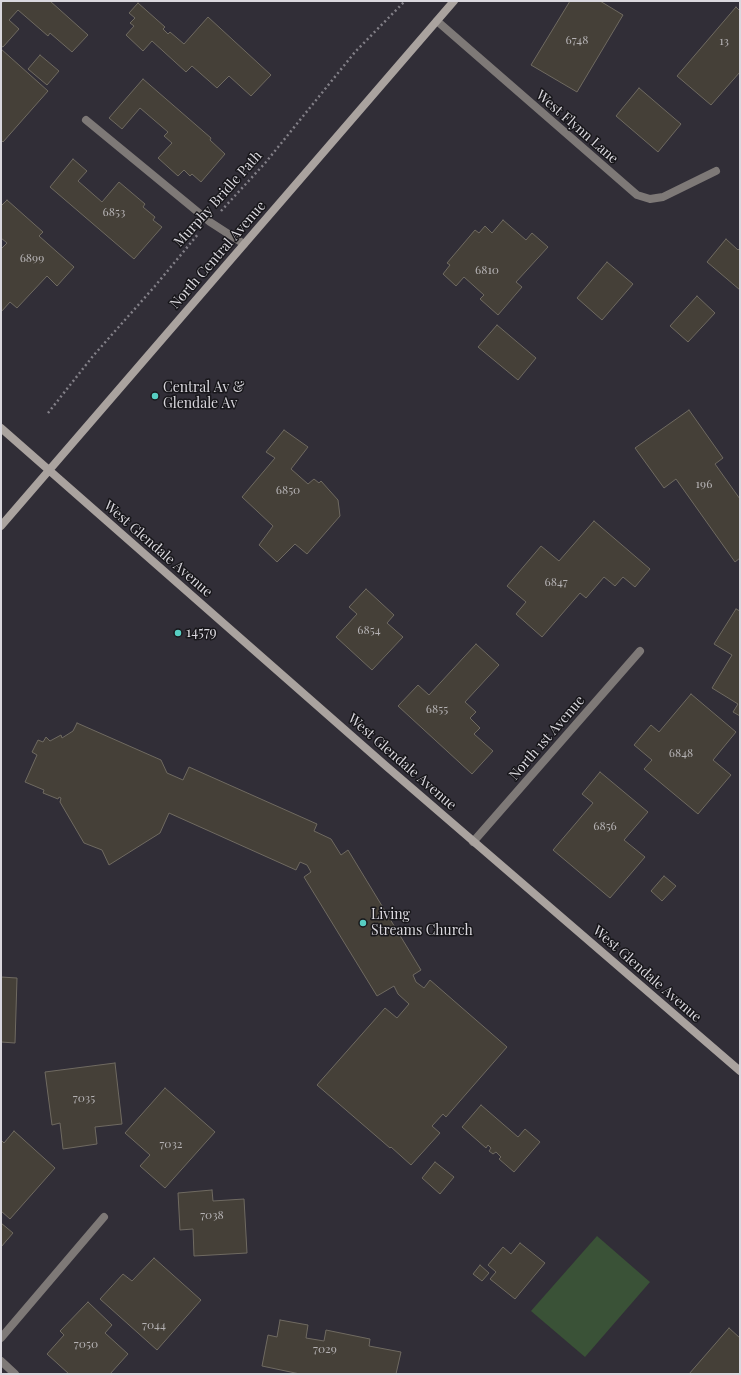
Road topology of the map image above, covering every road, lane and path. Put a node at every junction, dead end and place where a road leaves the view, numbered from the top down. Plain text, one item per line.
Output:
1 (405, 1) edge
2 (454, 1) edge
3 (436, 21) junction
4 (86, 120) dead end
5 (716, 171) dead end
6 (210, 222) junction
7 (244, 244) junction
8 (48, 413) dead end
9 (1, 428) edge
10 (49, 470) junction
11 (1, 526) edge
12 (640, 651) dead end
13 (473, 842) junction
14 (740, 1071) edge
15 (104, 1217) dead end
16 (1, 1338) edge
17 (1, 1361) edge
18 (15, 1374) edge

1 - 6 path, Murphy Bridle Path
2 - 3 main road, North Central Avenue
3 - 5 street, West Flynn Lane
3 - 7 main road, North Central Avenue
4 - 6 street
6 - 7 street
6 - 8 path, Murphy Bridle Path
7 - 10 main road, North Central Avenue
9 - 10 main road, West Glendale Avenue
10 - 11 main road, North Central Avenue
10 - 13 main road, West Glendale Avenue
12 - 13 street, North 1st Avenue
13 - 14 main road, West Glendale Avenue
15 - 16 street
17 - 18 street

